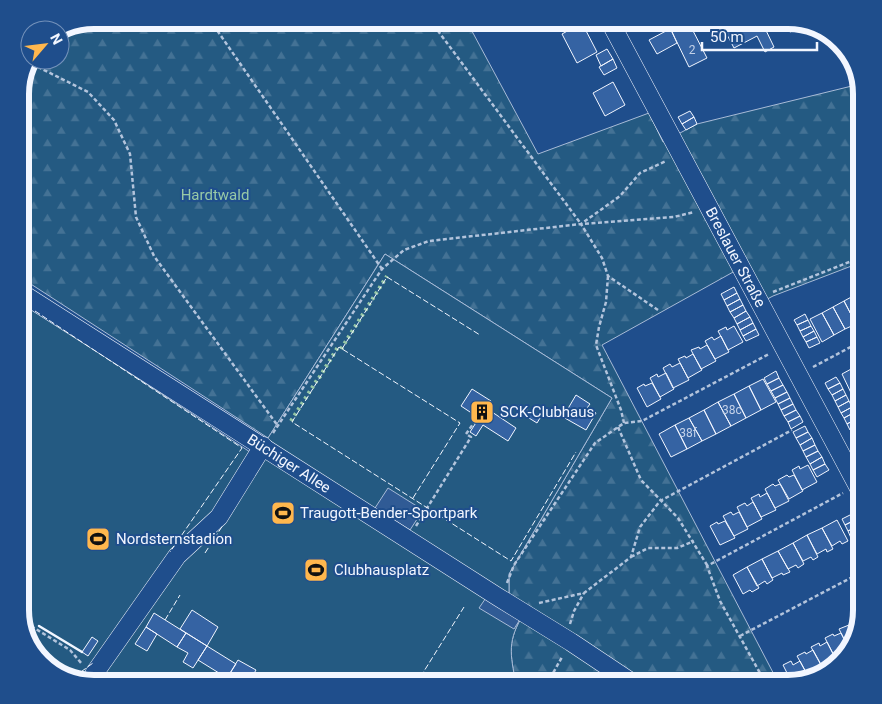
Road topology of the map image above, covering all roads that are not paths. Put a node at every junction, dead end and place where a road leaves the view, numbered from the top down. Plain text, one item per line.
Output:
1 (618, 29) edge
2 (29, 298) edge
3 (263, 446) junction
4 (853, 477) edge
5 (92, 675) edge
6 (620, 675) edge

1 - 4 street, Breslauer Straße
2 - 3 street, Büchiger Allee
3 - 5 street
3 - 6 street, Büchiger Allee

